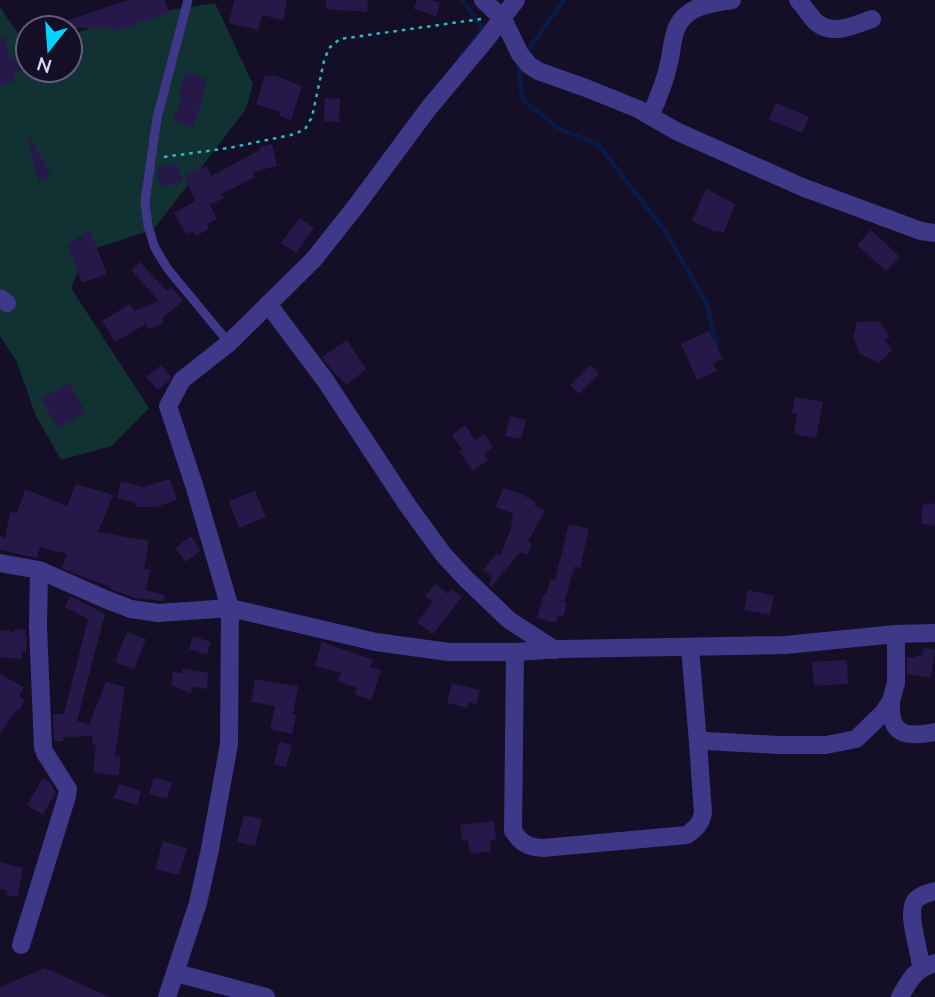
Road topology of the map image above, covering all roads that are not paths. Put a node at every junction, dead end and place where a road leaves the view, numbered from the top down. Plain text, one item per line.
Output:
1 (188, 0) edge
2 (483, 0) edge
3 (516, 0) edge
4 (732, 0) edge
5 (798, 0) edge
6 (500, 18) junction
7 (872, 19) dead end
8 (650, 116) junction
9 (935, 233) edge
10 (268, 304) junction
11 (229, 343) junction
12 (0, 563) edge
13 (39, 570) junction
14 (230, 608) junction
15 (935, 633) edge
16 (896, 635) junction
17 (690, 648) junction
18 (555, 649) junction
19 (515, 652) junction
20 (891, 701) junction
21 (935, 732) edge
22 (698, 743) junction
23 (935, 891) edge
24 (21, 945) dead end
25 (928, 965) edge
26 (176, 973) junction
27 (167, 997) edge
28 (266, 997) edge
29 (900, 997) edge

1 - 11 lane
2 - 6 street
3 - 6 street
4 - 8 street
5 - 7 street
6 - 8 street
6 - 10 street
8 - 9 street
10 - 11 street
10 - 18 street
11 - 14 street
12 - 13 street
13 - 14 street
13 - 24 street
14 - 19 street
14 - 26 street
15 - 16 street
16 - 17 street
16 - 20 street
17 - 18 street
17 - 22 street
18 - 19 street
19 - 22 street
20 - 21 street
20 - 22 street
23 - 25 street
25 - 29 street
26 - 27 street
26 - 28 street

